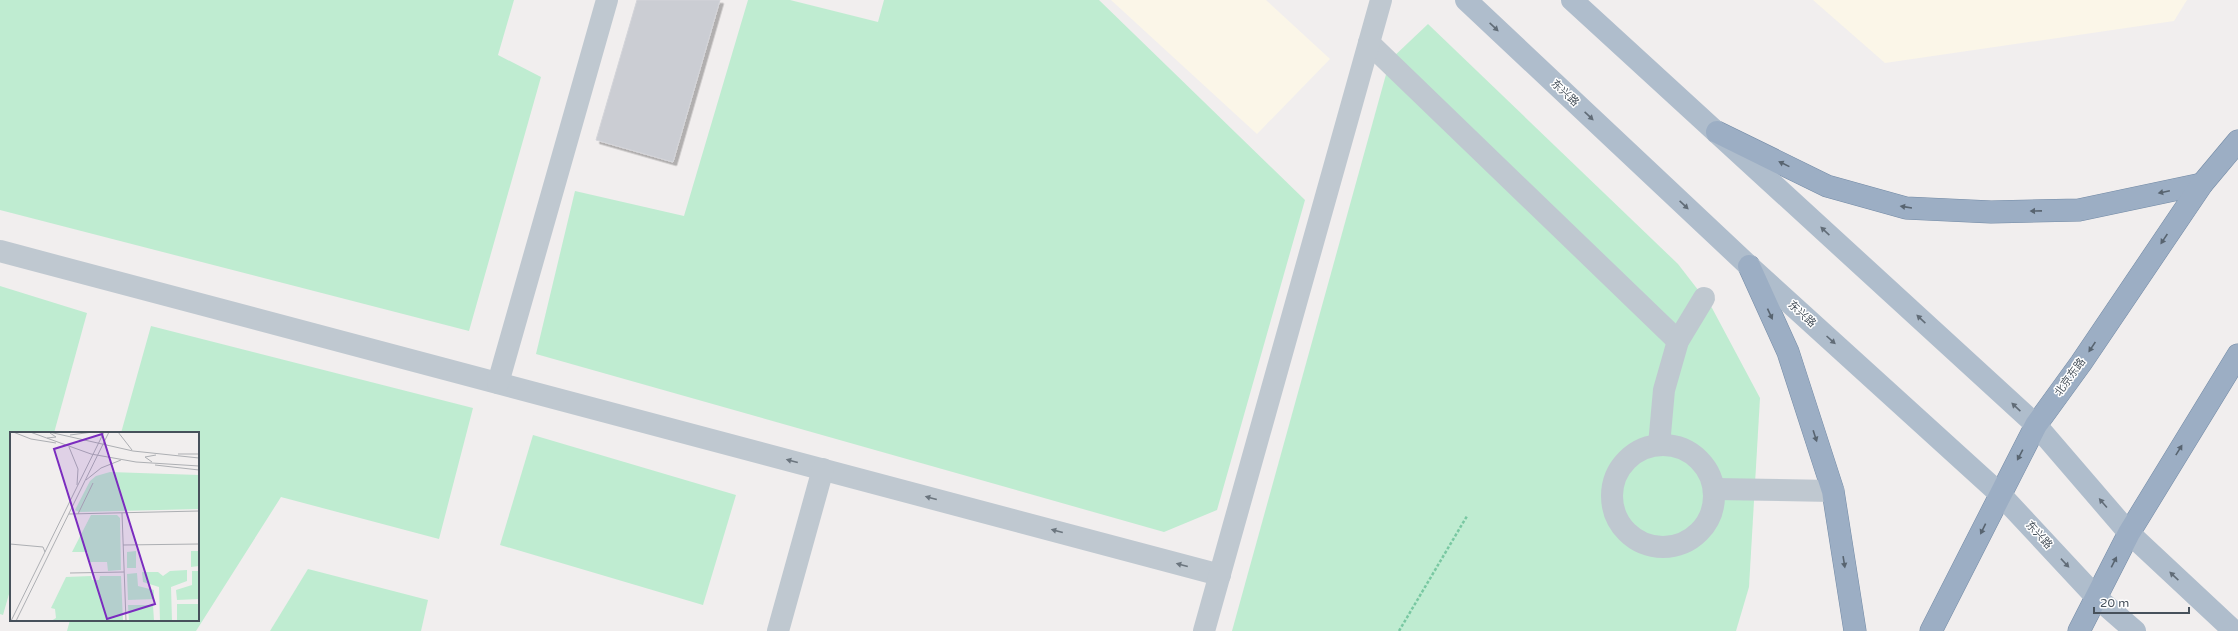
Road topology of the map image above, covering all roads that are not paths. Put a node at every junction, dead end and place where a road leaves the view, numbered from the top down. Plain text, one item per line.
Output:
1 (607, 0) edge
2 (1381, 0) edge
3 (1466, 0) edge
4 (1572, 0) edge
5 (1369, 43) junction
6 (1717, 132) junction
7 (2238, 141) edge
8 (2202, 184) junction
9 (0, 252) edge
10 (1748, 266) junction
11 (1704, 298) dead end
12 (1678, 341) junction
13 (2238, 356) edge
14 (498, 383) junction
15 (2036, 425) junction
16 (1659, 445) junction
17 (823, 470) junction
18 (1714, 489) junction
19 (1833, 491) junction
20 (2000, 494) junction
21 (2129, 533) junction
22 (1220, 575) junction
23 (2096, 597) junction
24 (778, 631) edge
25 (1204, 631) edge
26 (1855, 631) edge
27 (1931, 631) edge
28 (2079, 631) edge
29 (2134, 631) edge
30 (2234, 631) edge

1 - 14 street
2 - 5 street
3 -> 10 main road, 东兴路
4 - 6 main road
5 - 12 street
5 - 22 street
8 -> 6 highway
15 -> 6 main road
7 - 8 highway, 北京东路
8 -> 15 highway, 北京东路
9 - 14 street
10 -> 19 highway
10 -> 20 main road, 东兴路
11 - 12 street
12 - 16 street
21 -> 13 highway
17 -> 14 street
15 -> 20 highway, 北京东路
21 -> 15 main road
16 - 18 street
16 - 18 street
22 -> 17 street
17 - 24 street
18 - 19 street
19 -> 26 highway
20 -> 23 main road, 东兴路
20 -> 27 highway, 北京东路
23 -> 21 highway
30 -> 21 main road
22 - 25 street
23 - 28 highway
23 - 29 main road, 东兴路

